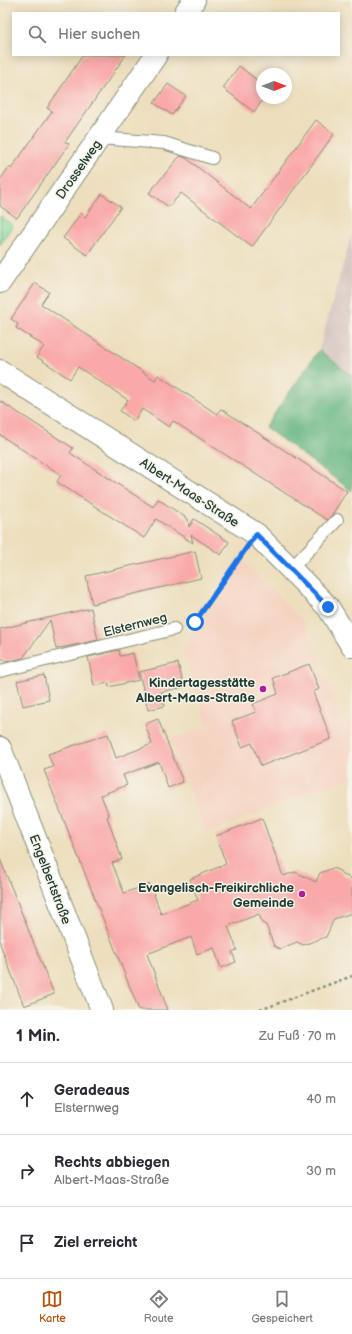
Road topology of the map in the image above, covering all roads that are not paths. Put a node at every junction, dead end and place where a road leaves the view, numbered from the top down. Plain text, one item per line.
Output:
1 (194, 0) edge
2 (186, 12) edge
3 (155, 56) edge
4 (99, 138) junction
5 (212, 158) dead end
6 (0, 282) edge
7 (0, 371) edge
8 (337, 520) dead end
9 (291, 569) junction
10 (174, 629) road end
11 (352, 646) edge
12 (0, 671) edge
13 (0, 748) edge
14 (102, 1010) edge

1 - 2 street
3 - 4 street, Drosselweg
4 - 5 lane
4 - 6 street, Drosselweg
7 - 9 street, Albert-Maas-Straße
8 - 9 lane
9 - 11 street, Albert-Maas-Straße
10 - 12 lane, Elsternweg
13 - 14 street, Engelbertstraße

